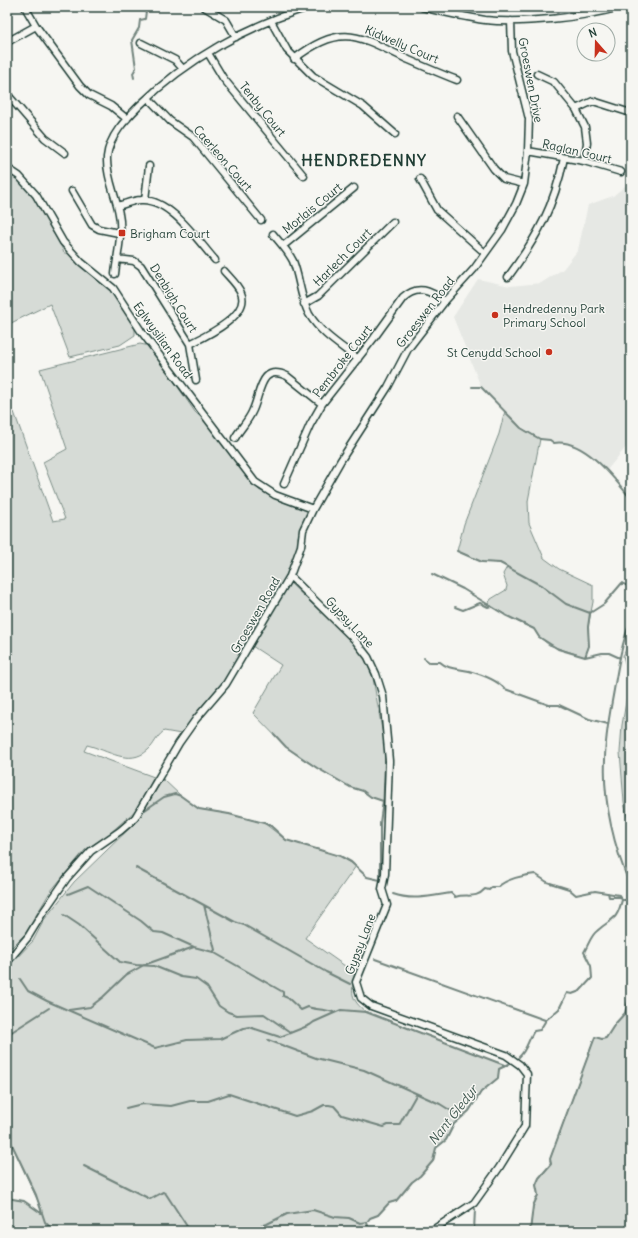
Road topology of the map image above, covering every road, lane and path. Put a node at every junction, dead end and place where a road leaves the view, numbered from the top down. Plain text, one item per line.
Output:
1 (25, 7) edge
2 (204, 7) edge
3 (309, 7) edge
4 (422, 7) edge
5 (620, 7) edge
6 (302, 8) edge
7 (437, 9) edge
8 (271, 21) junction
9 (511, 21) junction
10 (36, 26) junction
11 (236, 37) junction
12 (7, 42) edge
13 (141, 44) dead end
14 (208, 53) junction
15 (294, 59) junction
16 (183, 69) junction
17 (537, 74) dead end
18 (457, 80) dead end
19 (7, 94) edge
20 (148, 98) junction
21 (576, 109) junction
22 (631, 113) edge
23 (457, 116) dead end
24 (127, 119) junction
25 (395, 134) dead end
26 (528, 151) junction
27 (65, 153) dead end
28 (564, 158) junction
29 (584, 161) junction
30 (149, 166) dead end
31 (7, 168) edge
32 (621, 172) dead end
33 (304, 176) dead end
34 (420, 179) dead end
35 (524, 184) junction
36 (354, 188) dead end
37 (72, 191) dead end
38 (145, 200) junction
39 (118, 206) junction
40 (261, 220) dead end
41 (393, 222) dead end
42 (120, 233) junction
43 (273, 234) dead end
44 (283, 246) junction
45 (485, 253) junction
46 (117, 259) junction
47 (216, 260) dead end
48 (224, 271) dead end
49 (115, 274) dead end
50 (508, 277) dead end
51 (445, 301) junction
52 (304, 304) junction
53 (190, 344) junction
54 (358, 359) junction
55 (196, 380) dead end
56 (322, 404) junction
57 (235, 438) dead end
58 (284, 484) dead end
59 (313, 509) junction
60 (290, 576) junction
61 (7, 962) edge
62 (431, 1231) edge

1 - 10 street
2 - 11 street
3 - 6 street
4 - 7 street
5 - 9 street
6 - 8 street
7 - 9 street
8 - 11 street
8 - 15 street
9 - 26 street, Groeswen Drive
10 - 12 street
10 - 24 street
11 - 14 street
13 - 16 street
14 - 16 street
14 - 33 street, Tenby Court
15 - 18 street, Kidwelly Court
15 - 25 street
16 - 20 street
17 - 21 street
19 - 27 street
20 - 24 street
20 - 40 street, Caerleon Court
21 - 22 street
21 - 29 street
23 - 35 street
24 - 39 street
26 - 28 street, Raglan Court
26 - 35 street, Groeswen Drive
28 - 29 street, Raglan Court
28 - 50 street
29 - 32 street, Raglan Court
30 - 38 street
31 - 59 street, Eglwysilian Road
34 - 45 street
35 - 45 street, Groeswen Drive
36 - 44 street, Morlais Court
37 - 42 street
38 - 39 street
38 - 47 street
39 - 42 street
41 - 52 street, Harlech Court
42 - 46 street
43 - 44 street
44 - 52 street
45 - 51 street, Groeswen Road
46 - 49 street
46 - 53 street, Denbigh Court
48 - 53 street, Denbigh Court
51 - 54 street, Pembroke Court
51 - 59 street, Groeswen Road
52 - 54 street
53 - 55 street, Denbigh Court
54 - 56 street, Pembroke Court
56 - 57 street
56 - 58 street, Pembroke Court
59 - 60 street, Groeswen Road
60 - 61 street, Groeswen Road
60 - 62 street, Gypsy Lane

